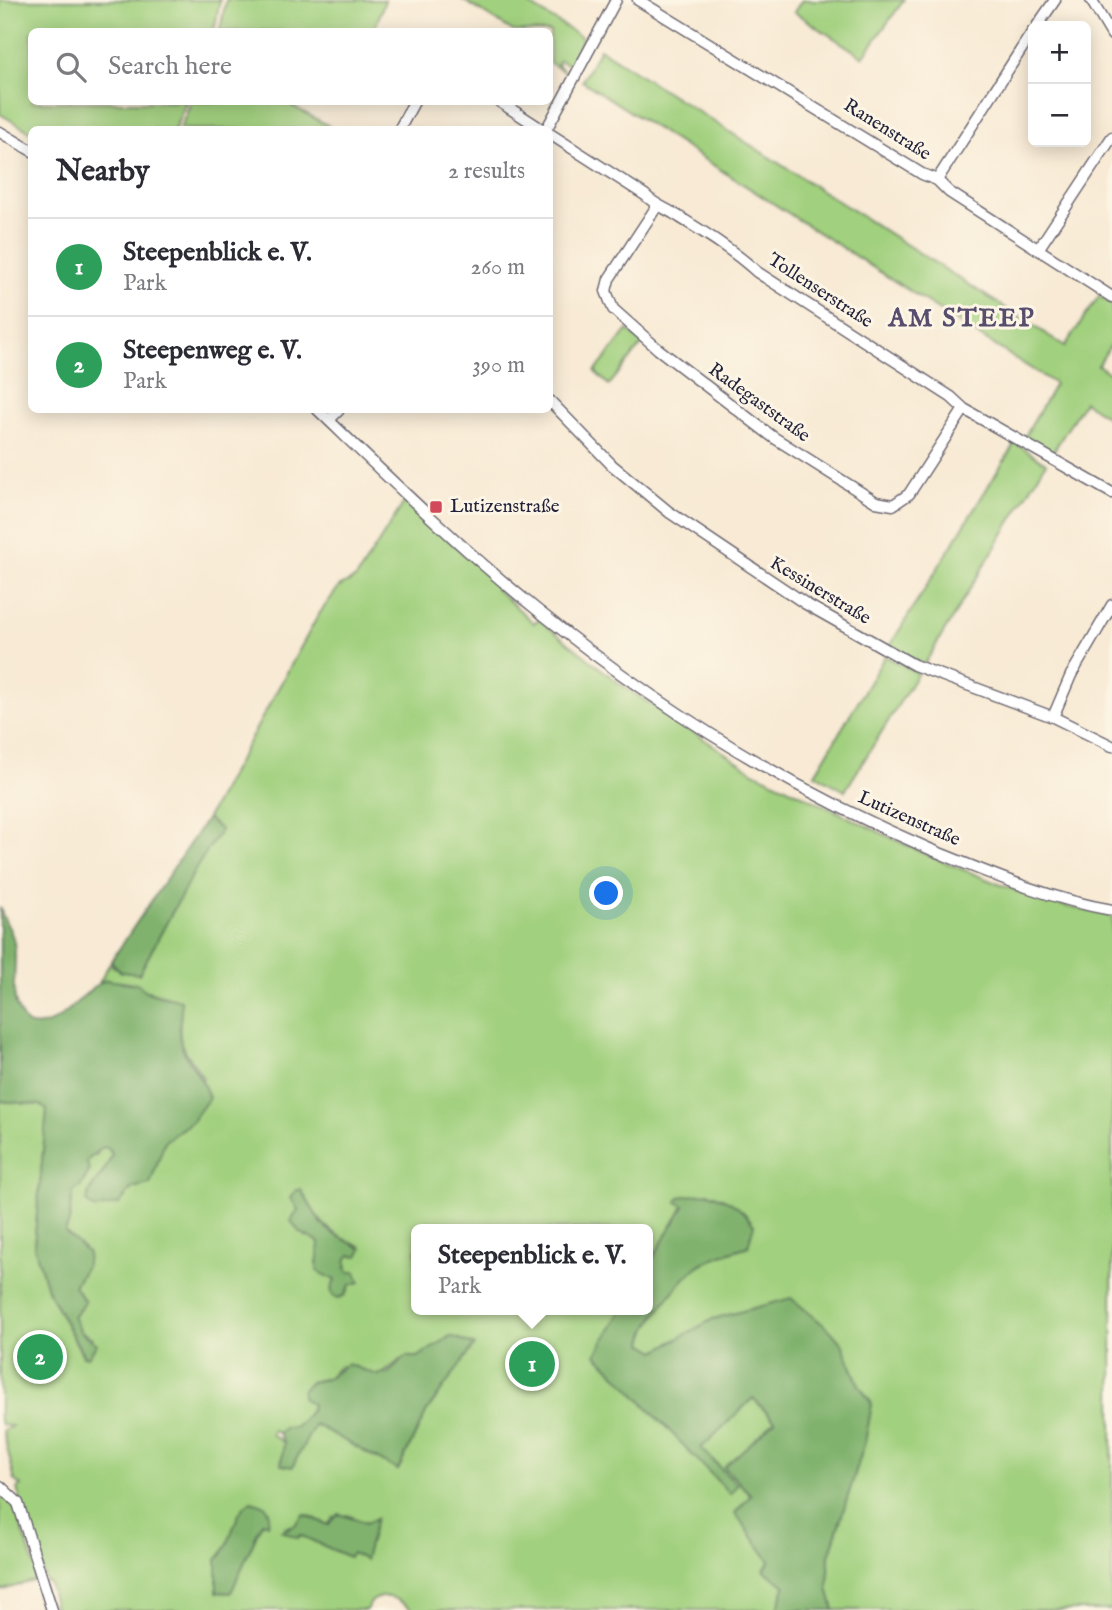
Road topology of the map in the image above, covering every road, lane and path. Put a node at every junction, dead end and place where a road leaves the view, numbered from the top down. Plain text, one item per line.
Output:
1 (616, 0) edge
2 (638, 0) edge
3 (1055, 0) edge
4 (1091, 0) edge
5 (1040, 21) edge
6 (1112, 35) edge
7 (1028, 39) edge
8 (412, 105) edge
9 (505, 105) edge
10 (401, 126) edge
11 (539, 126) edge
12 (547, 126) edge
13 (0, 132) edge
14 (553, 136) edge
15 (1112, 137) edge
16 (28, 149) edge
17 (937, 180) junction
18 (657, 206) junction
19 (1039, 248) junction
20 (1112, 297) edge
21 (553, 404) edge
22 (964, 409) junction
23 (321, 413) edge
24 (336, 413) edge
25 (329, 420) junction
26 (1112, 493) edge
27 (1112, 605) edge
28 (1053, 718) junction
29 (1112, 746) edge
30 (1112, 910) edge
31 (0, 1486) edge
32 (51, 1610) edge

1 - 12 street
2 - 17 street, Ranenstraße
3 - 5 street
4 - 6 street
7 - 17 street
8 - 10 street
9 - 11 street
13 - 16 street
14 - 18 street, Tollenserstraße
15 - 19 street
17 - 19 street, Ranenstraße
18 - 22 street, Tollenserstraße
18 - 22 street, Radegaststraße
19 - 20 street, Ranenstraße
21 - 28 street, Kessinerstraße
22 - 26 street, Tollenserstraße
23 - 25 street, Lutizenstraße
24 - 25 street
25 - 30 street, Lutizenstraße
27 - 28 street
28 - 29 street, Kessinerstraße
31 - 32 street

